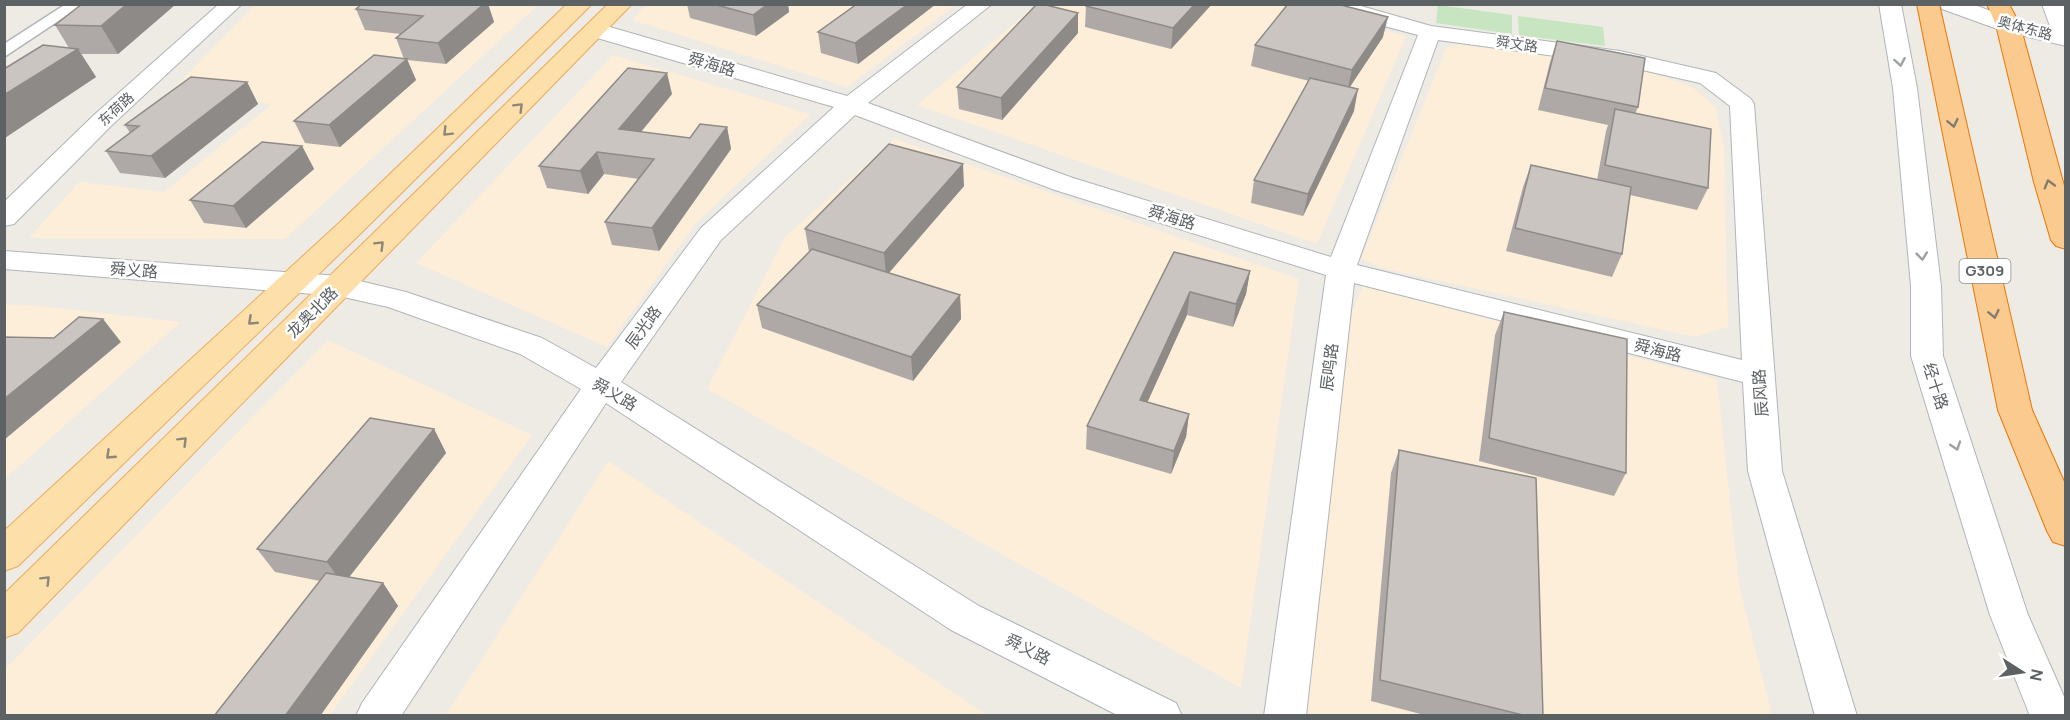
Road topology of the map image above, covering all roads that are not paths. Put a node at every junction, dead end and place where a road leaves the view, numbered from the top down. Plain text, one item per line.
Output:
1 (77, 4) edge
2 (232, 4) edge
3 (580, 4) edge
4 (621, 4) edge
5 (982, 4) edge
6 (1328, 4) edge
7 (1890, 4) edge
8 (1928, 4) edge
9 (1950, 4) edge
10 (2052, 4) edge
11 (2005, 12) edge
12 (595, 30) junction
13 (1430, 32) junction
14 (2066, 38) edge
15 (4, 52) edge
16 (1708, 78) joint
17 (852, 105) junction
18 (4, 218) edge
19 (2066, 240) edge
20 (4, 260) edge
21 (1341, 270) junction
22 (294, 281) junction
23 (339, 286) junction
24 (1759, 375) junction
25 (601, 386) junction
26 (2066, 531) edge
27 (4, 555) edge
28 (4, 621) edge
29 (377, 716) edge
30 (1161, 716) edge
31 (1285, 716) edge
32 (1836, 716) edge
33 (2051, 716) edge

1 - 15 street
2 - 18 street, 东荷路
3 -> 22 main road, 龙奥北路
4 - 12 main road, 龙奥北路
5 - 17 street, 辰光路
6 - 13 street, 舜文路
7 -> 33 street, 经十路
8 -> 26 highway, G309
9 - 11 street, 奥体东路
10 - 14 street
11 - 14 street, 奥体东路
19 -> 11 highway
12 - 17 street, 舜海路
23 -> 12 main road, 龙奥北路
13 - 16 street, 舜文路
13 - 21 street, 辰鸣路
16 - 24 street, 辰风路
17 - 21 street, 舜海路
17 - 25 street, 辰光路
20 - 22 street, 舜义路
21 - 24 street, 舜海路
21 - 31 street, 辰鸣路
22 - 23 street, 舜义路
22 -> 27 main road, 龙奥北路
23 - 25 street, 舜义路
28 -> 23 main road, 龙奥北路
24 - 32 street, 辰风路
25 - 29 street, 辰光路
25 - 30 street, 舜义路

